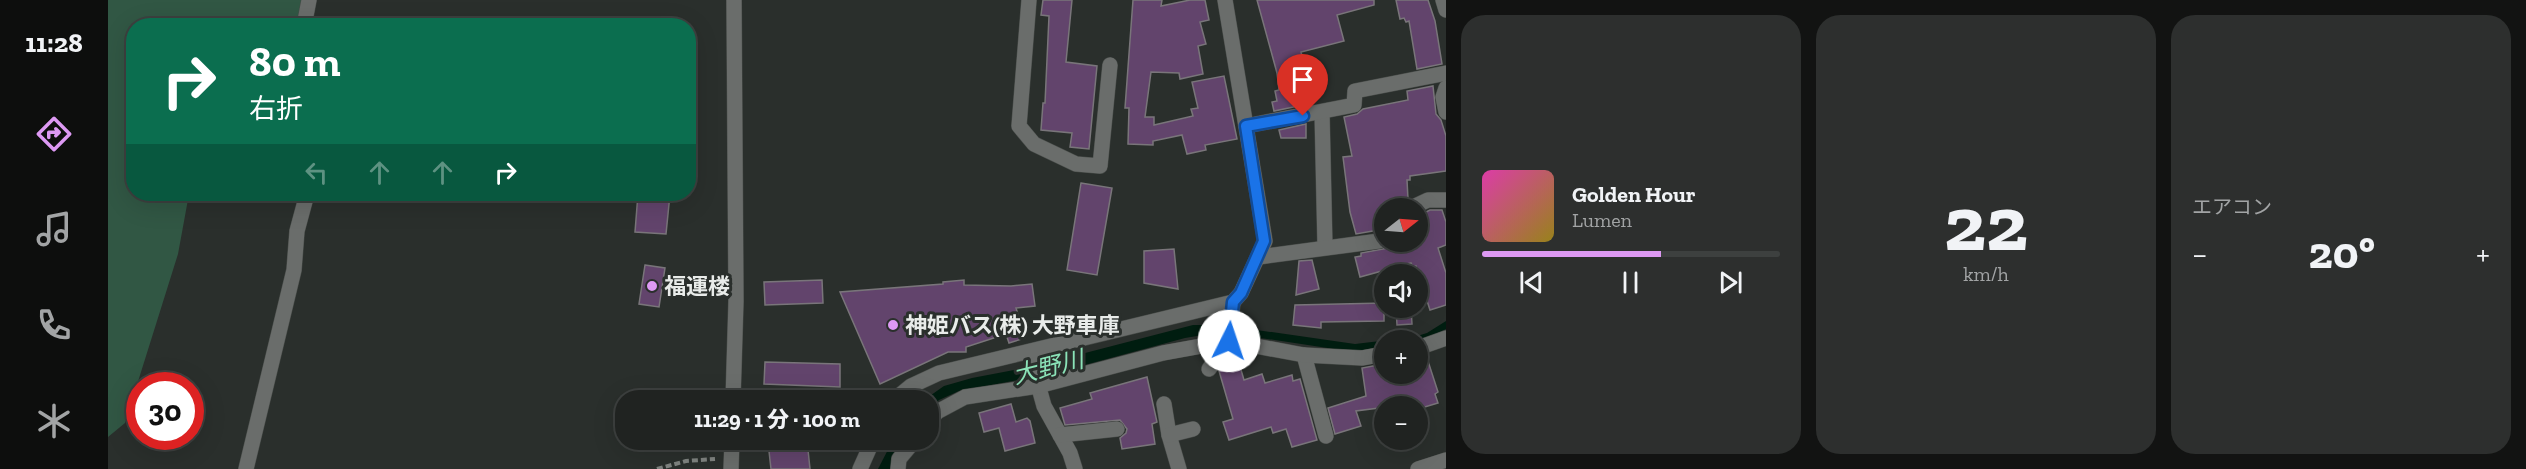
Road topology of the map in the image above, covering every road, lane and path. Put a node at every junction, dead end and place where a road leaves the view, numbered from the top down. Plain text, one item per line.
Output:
1 (309, 0) edge
2 (734, 0) edge
3 (1029, 0) edge
4 (1225, 0) edge
5 (1443, 0) edge
6 (1446, 10) edge
7 (306, 18) edge
8 (1110, 65) dead end
9 (1446, 73) edge
10 (1446, 88) edge
11 (1322, 112) junction
12 (1446, 112) edge
13 (1246, 126) junction
14 (1428, 200) edge
15 (1446, 200) edge
16 (305, 201) edge
17 (1374, 242) edge
18 (1325, 247) junction
19 (1259, 257) junction
20 (1233, 302) junction
21 (1446, 338) edge
22 (1229, 341) junction
23 (1428, 344) edge
24 (1029, 352) junction
25 (1304, 355) junction
26 (1374, 356) edge
27 (1209, 369) dead end
28 (1038, 386) junction
29 (733, 390) edge
30 (906, 390) edge
31 (1164, 404) dead end
32 (939, 411) edge
33 (1117, 429) dead end
34 (1193, 429) dead end
35 (1060, 435) junction
36 (1169, 435) junction
37 (1326, 436) dead end
38 (726, 450) edge
39 (732, 450) edge
40 (869, 450) edge
41 (907, 450) edge
42 (1446, 460) edge
43 (1421, 468) edge
44 (246, 469) edge
45 (657, 469) edge
46 (731, 469) edge
47 (860, 469) edge
48 (898, 469) edge
49 (1075, 469) edge
50 (1179, 469) edge

1 - 7 street
2 - 29 street
3 - 8 street
4 - 13 street
5 - 6 street
9 - 11 street
10 - 12 street
11 - 13 street
11 - 18 street
13 - 19 street
14 - 15 street
16 - 44 street
17 - 18 street
18 - 19 street
19 - 20 street
20 - 22 street
20 - 24 street
21 - 23 street
22 - 25 street
22 - 27 street
22 - 28 street
24 - 28 street
24 - 30 street
25 - 26 street
25 - 37 street
28 - 32 street
28 - 35 street
31 - 36 street
33 - 35 street
34 - 36 street
35 - 49 street
36 - 50 street
38 - 45 path
39 - 46 street
40 - 47 street
41 - 48 street
42 - 43 street

